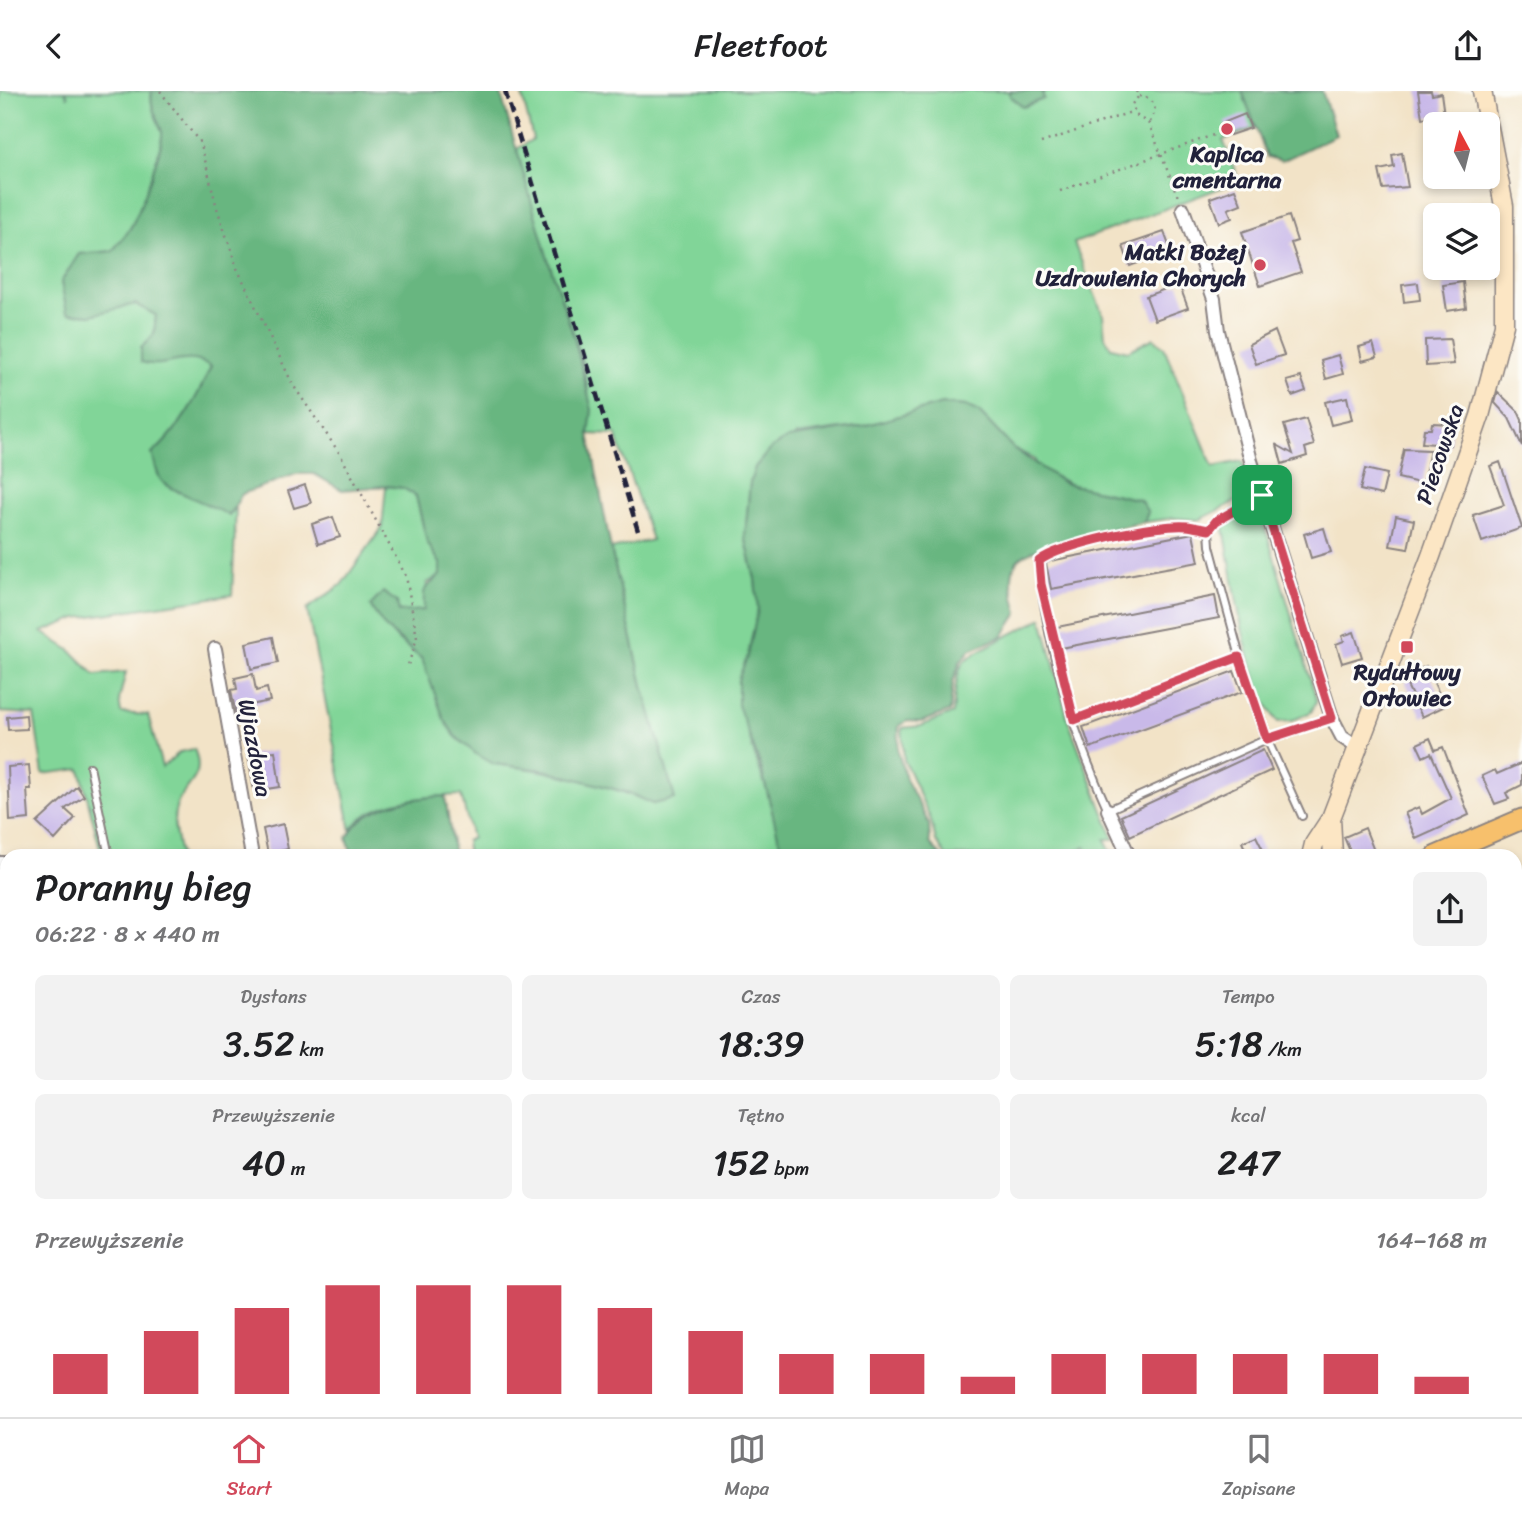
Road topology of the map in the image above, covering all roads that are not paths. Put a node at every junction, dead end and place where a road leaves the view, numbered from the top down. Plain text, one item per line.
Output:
1 (1482, 91) edge
2 (1183, 209) road end
3 (1262, 495) junction
4 (1209, 530) junction
5 (215, 649) dead end
6 (1239, 657) junction
7 (1332, 718) junction
8 (1074, 720) junction
9 (1267, 739) junction
10 (1357, 747) junction
11 (90, 768) dead end
12 (1108, 810) junction
13 (1302, 816) dead end
14 (1331, 818) junction
15 (1522, 819) edge
16 (107, 849) edge
17 (251, 849) edge
18 (1126, 849) edge
19 (1313, 849) edge
20 (1333, 849) edge
21 (1452, 849) edge

1 - 10 street, Piecowska
2 - 3 street
3 - 4 lane
3 - 7 street
4 - 6 lane
4 - 8 lane
5 - 17 street, Wjazdowa
6 - 8 lane
6 - 9 lane
7 - 9 lane
7 - 10 street
8 - 12 lane
9 - 12 lane
9 - 13 lane
10 - 14 street, Piecowska
11 - 16 lane
12 - 18 street
14 - 19 street, Piecowska
14 - 20 street, Piecowska
15 - 21 main road

